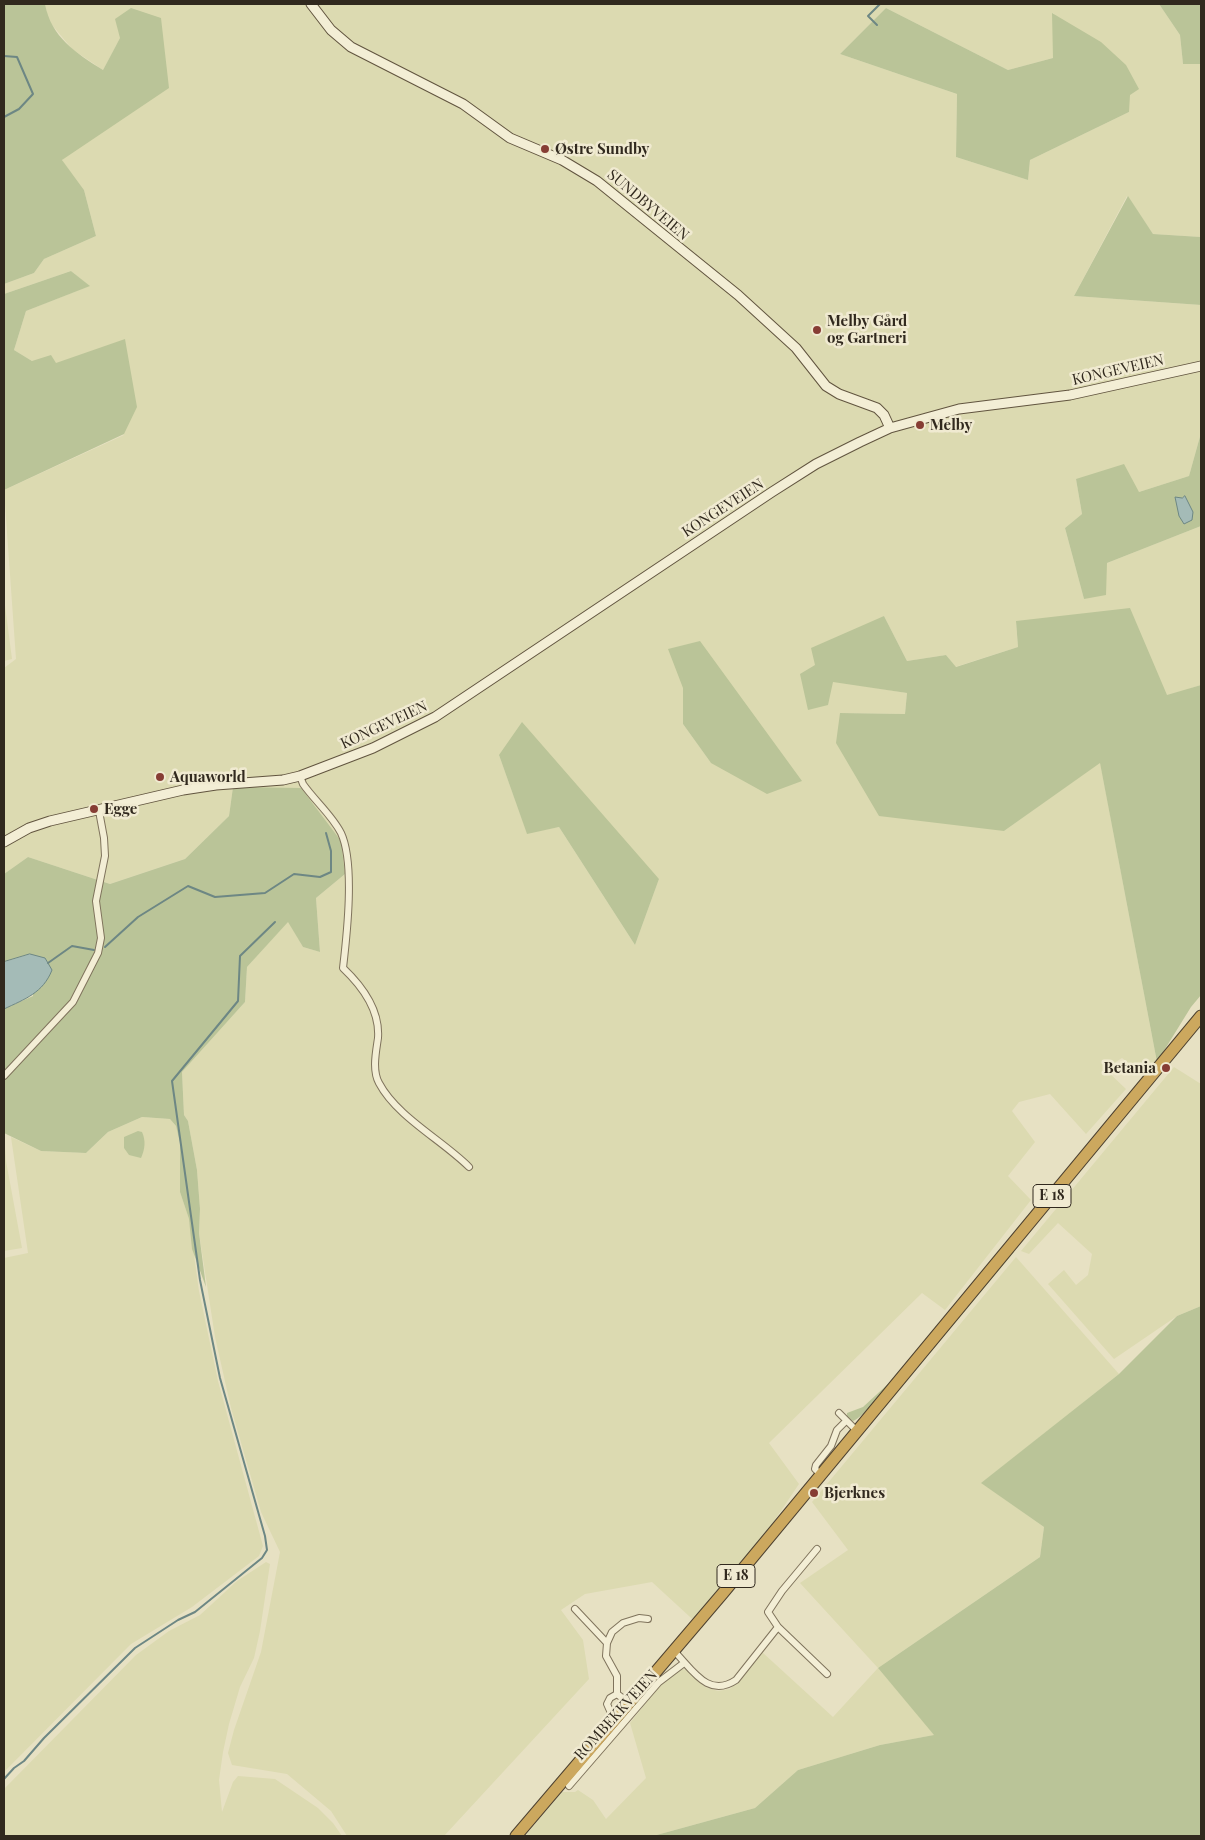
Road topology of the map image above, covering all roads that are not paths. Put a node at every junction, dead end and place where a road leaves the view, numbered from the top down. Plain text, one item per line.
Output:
1 (311, 4) edge
2 (1201, 366) edge
3 (890, 428) junction
4 (300, 776) junction
5 (99, 811) junction
6 (4, 842) edge
7 (1201, 1016) edge
8 (4, 1076) edge
9 (469, 1167) dead end
10 (840, 1413) dead end
11 (846, 1421) junction
12 (857, 1431) junction
13 (821, 1474) junction
14 (817, 1550) dead end
15 (575, 1609) dead end
16 (648, 1619) dead end
17 (778, 1627) junction
18 (607, 1643) junction
19 (674, 1651) junction
20 (684, 1664) junction
21 (827, 1674) dead end
22 (617, 1694) junction
23 (630, 1704) junction
24 (611, 1713) dead end
25 (569, 1786) dead end
26 (516, 1836) edge

1 - 3 main road, SUNDBYVEIEN
2 - 3 main road, KONGEVEIEN
3 - 4 main road, KONGEVEIEN
4 - 5 main road, KONGEVEIEN
4 - 9 street
5 - 6 main road, KONGEVEIEN
5 - 8 street
7 - 12 highway, E 18
10 - 11 street
11 - 12 street
11 - 13 street
12 - 13 highway, E 18
13 - 19 highway, E 18
14 - 17 street
15 - 18 street
16 - 18 street
17 - 20 street
17 - 21 street
18 - 22 street
19 - 20 street
19 - 23 highway, E 18
20 - 25 street, ROMBEKKVEIEN
22 - 23 street
22 - 24 street
23 - 26 highway, E 18

